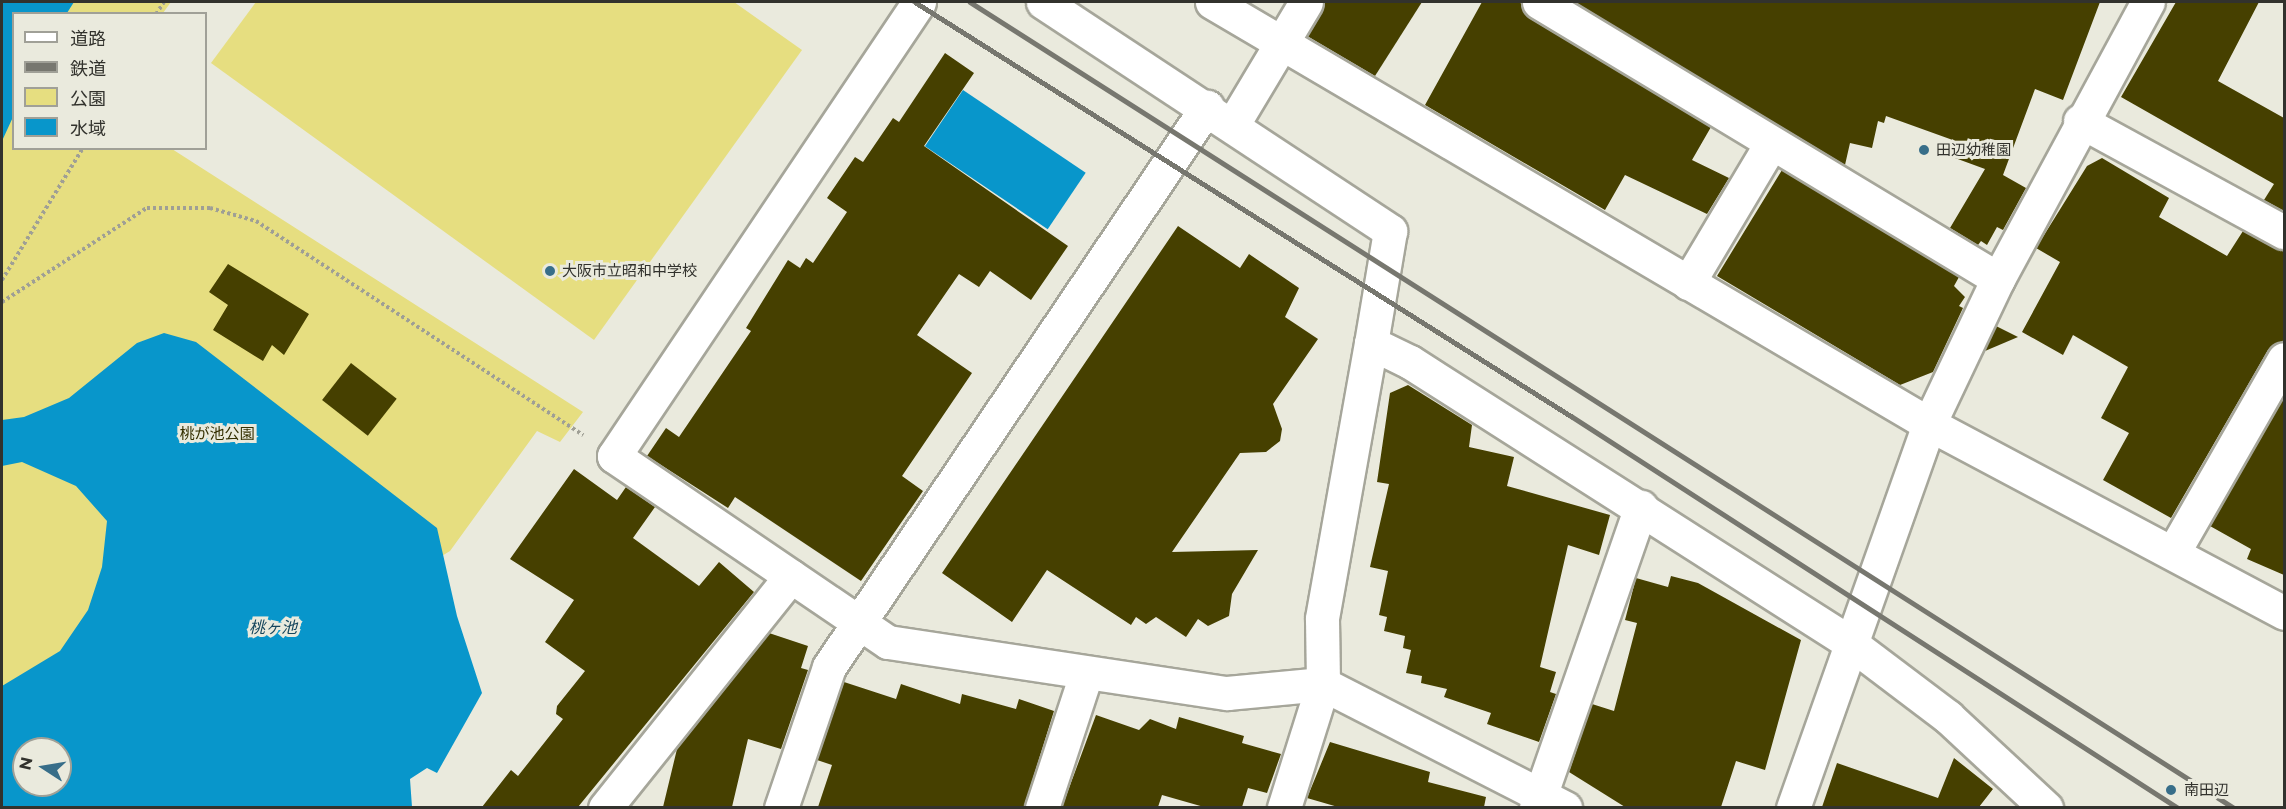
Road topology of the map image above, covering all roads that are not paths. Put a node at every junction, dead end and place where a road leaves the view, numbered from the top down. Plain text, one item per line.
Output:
1 (919, 2) edge
2 (1043, 2) edge
3 (1212, 2) edge
4 (1306, 2) edge
5 (1539, 2) edge
6 (2148, 2) edge
7 (1280, 44) junction
8 (1220, 116) junction
9 (2080, 122) junction
10 (1771, 144) junction
11 (2284, 232) edge
12 (1998, 279) junction
13 (1688, 283) junction
14 (1371, 343) junction
15 (2284, 359) edge
16 (1929, 424) junction
17 (1641, 507) junction
18 (2174, 551) junction
19 (791, 576) junction
20 (2284, 613) edge
21 (857, 621) junction
22 (1849, 642) junction
23 (1086, 674) junction
24 (1323, 684) junction
25 (1548, 803) edge
26 (605, 807) edge
27 (781, 807) edge
28 (1042, 807) edge
29 (1284, 807) edge
30 (1793, 807) edge
31 (2046, 807) edge

1 - 19 street
2 - 8 street
3 - 7 street
4 - 7 street
5 - 10 street
6 - 9 street
7 - 8 street
7 - 13 street
8 - 14 street
8 - 21 street
9 - 11 street
9 - 12 street
10 - 12 street
10 - 13 street
12 - 16 street
13 - 16 street
14 - 17 street
14 - 24 street
15 - 18 street
16 - 18 street
16 - 22 street
17 - 22 street
17 - 25 street
18 - 20 street
19 - 21 street
19 - 26 street
21 - 23 street
21 - 27 street
22 - 30 street
22 - 31 street
23 - 24 street
23 - 28 street
24 - 25 street
24 - 29 street

